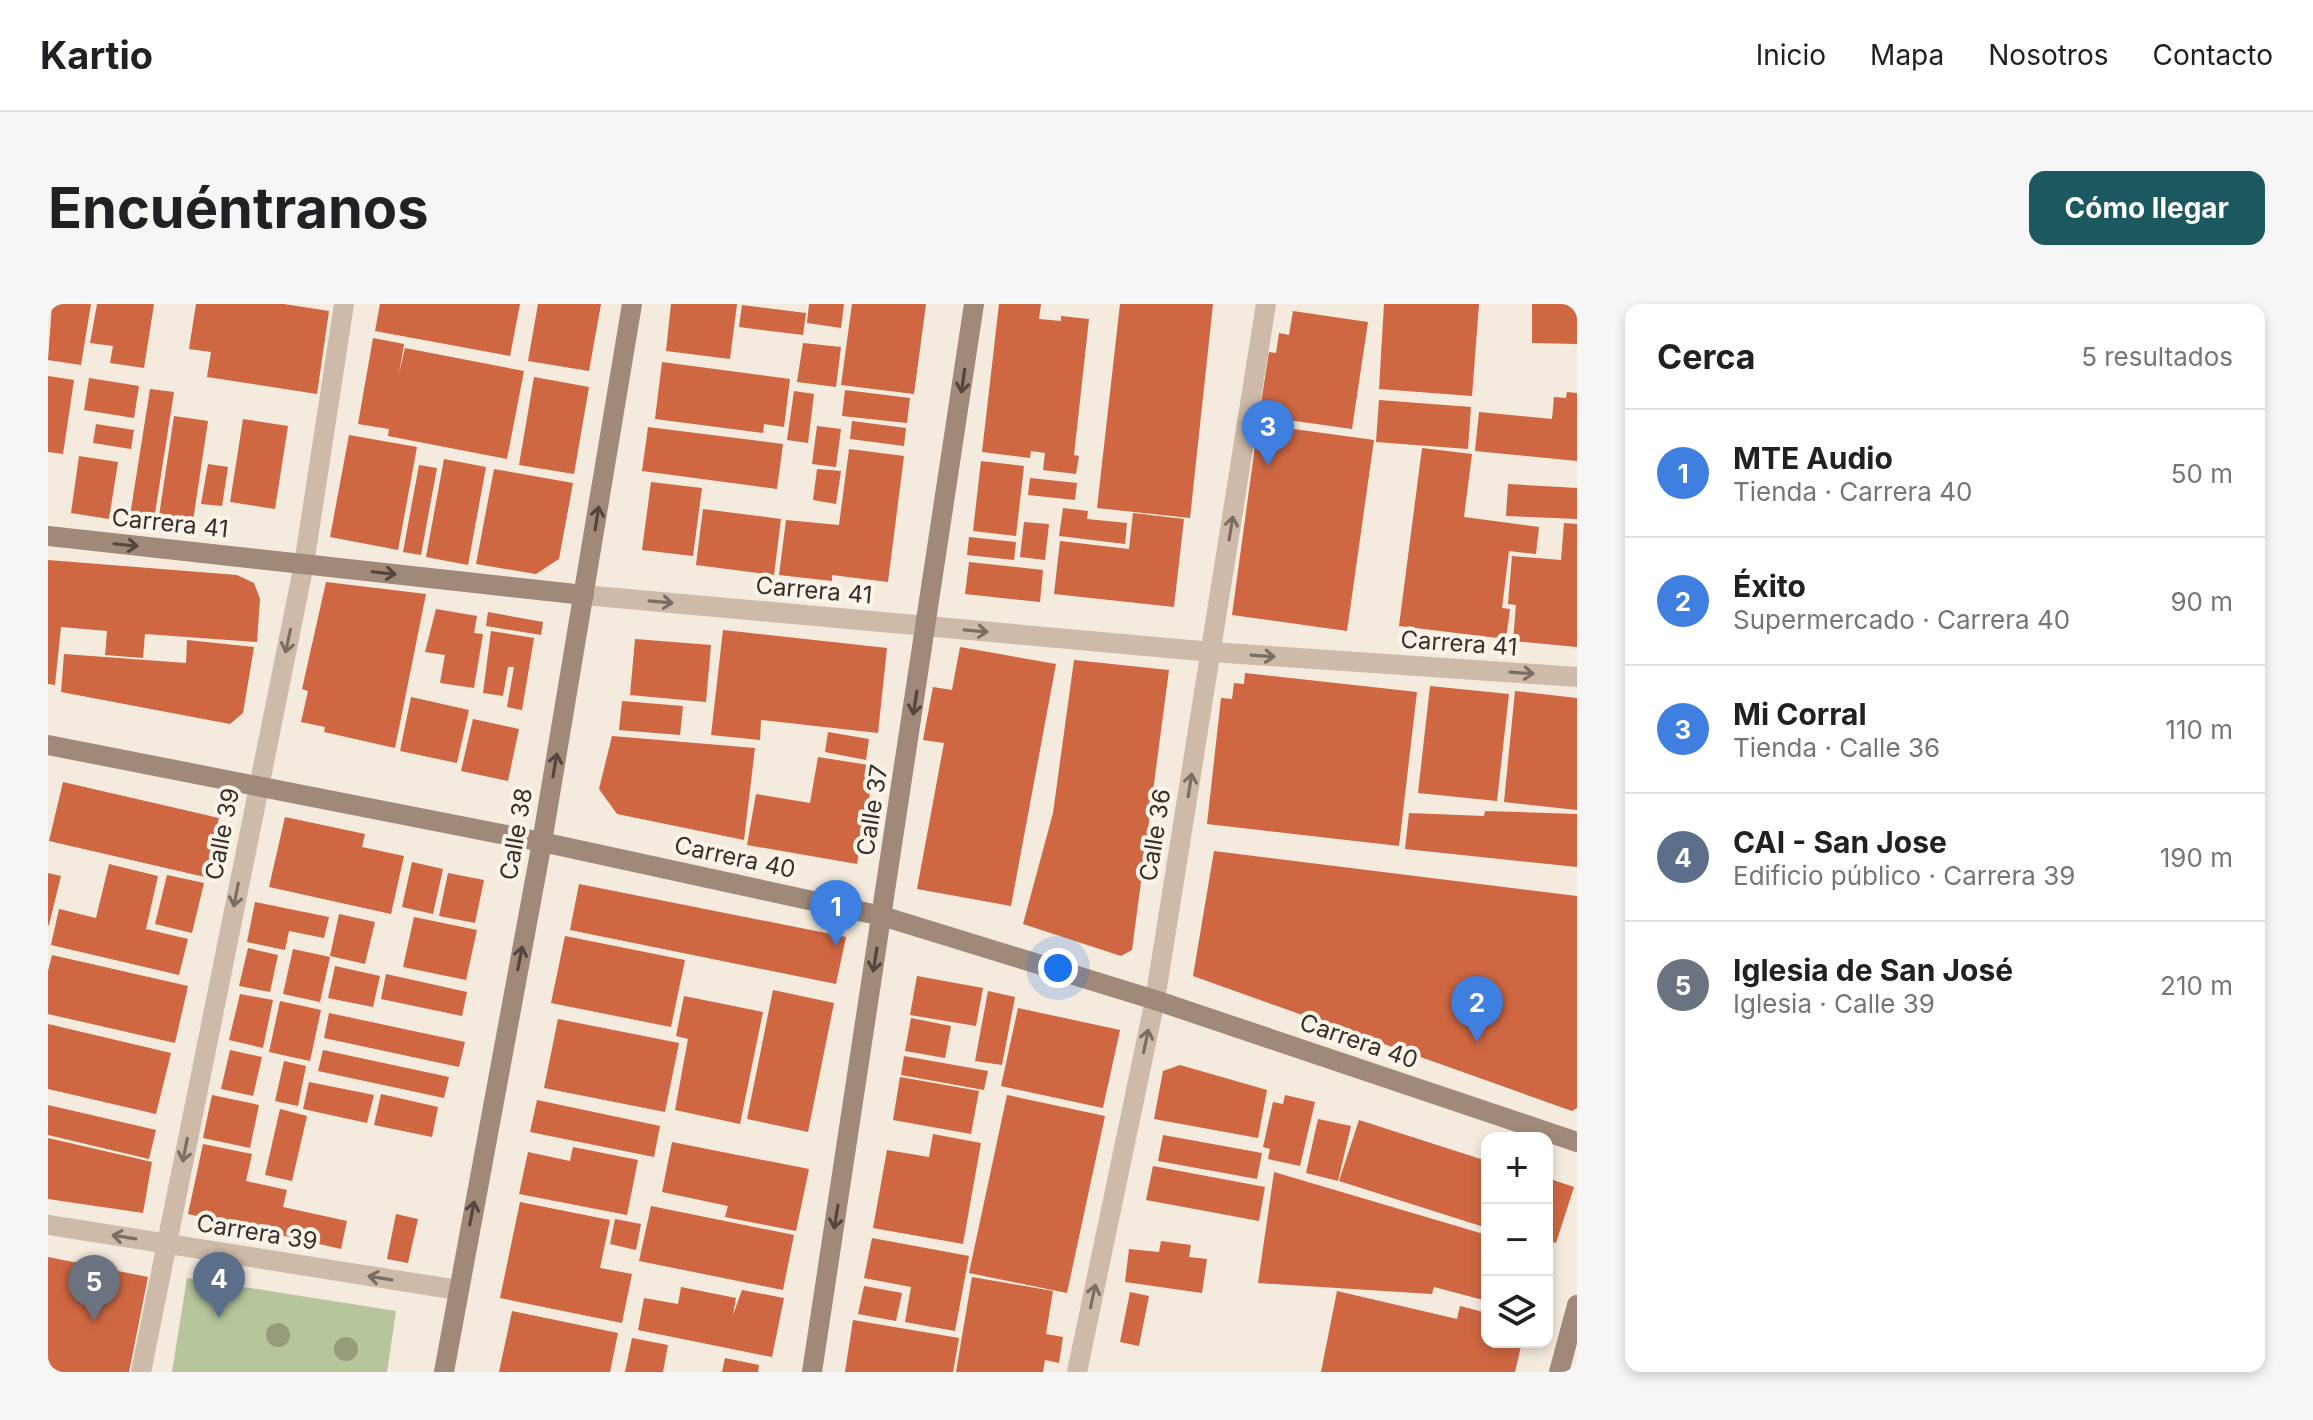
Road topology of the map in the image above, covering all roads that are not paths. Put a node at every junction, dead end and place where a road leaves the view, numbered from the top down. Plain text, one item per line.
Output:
1 (344, 304) edge
2 (632, 304) edge
3 (974, 304) edge
4 (1266, 304) edge
5 (48, 536) edge
6 (304, 564) junction
7 (584, 595) junction
8 (926, 626) junction
9 (1212, 652) junction
10 (1577, 677) edge
11 (48, 745) edge
12 (258, 787) junction
13 (542, 842) junction
14 (882, 916) junction
15 (1155, 1000) junction
16 (1577, 1142) edge
17 (48, 1225) edge
18 (166, 1244) junction
19 (458, 1290) junction
20 (1577, 1305) edge
21 (141, 1372) edge
22 (444, 1372) edge
23 (812, 1372) edge
24 (1077, 1372) edge
25 (1559, 1372) edge

1 - 6 street, Calle 39
7 -> 2 street, Calle 38
3 -> 8 street, Calle 37
9 -> 4 street, Calle 36
5 -> 6 street, Carrera 41
6 -> 7 street, Carrera 41
6 -> 12 street, Calle 39
7 -> 8 street, Carrera 41
13 -> 7 street, Calle 38
8 -> 9 street, Carrera 41
8 -> 14 street, Calle 37
9 -> 10 street, Carrera 41
15 -> 9 street, Calle 36
11 - 12 street, Carrera 40
12 - 13 street, Carrera 40
12 -> 18 street, Calle 39
13 - 14 street, Carrera 40
19 -> 13 street, Calle 38
14 - 15 street, Carrera 40
14 -> 23 street, Calle 37
15 - 16 street, Carrera 40
24 -> 15 street, Calle 36
18 -> 17 street, Carrera 39
19 -> 18 street, Carrera 39
18 - 21 street, Calle 39
19 - 22 street, Calle 38
20 - 25 street

